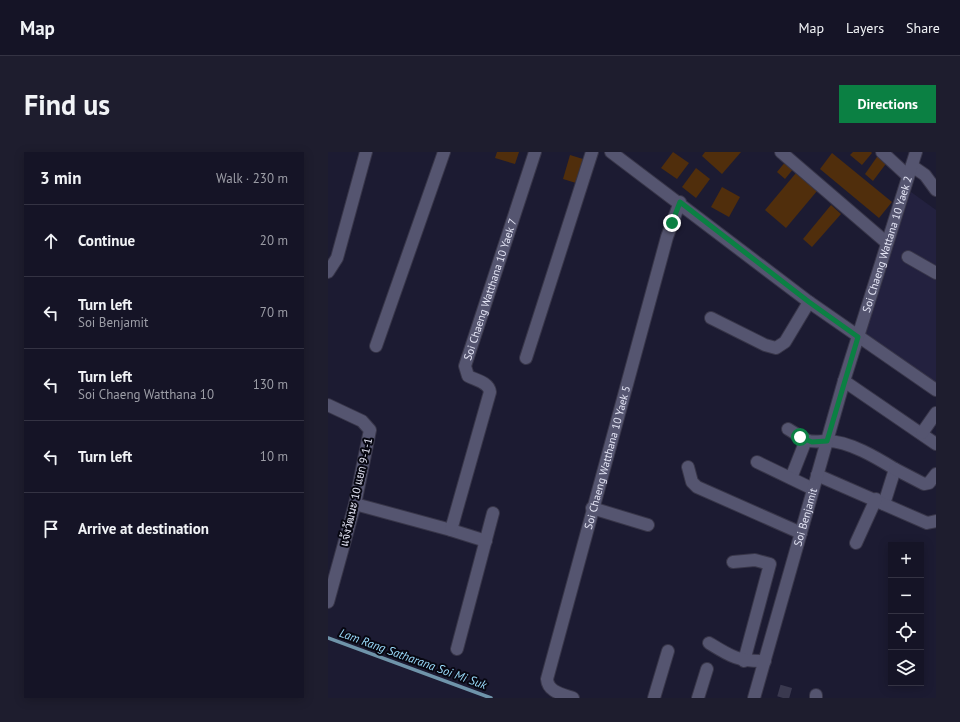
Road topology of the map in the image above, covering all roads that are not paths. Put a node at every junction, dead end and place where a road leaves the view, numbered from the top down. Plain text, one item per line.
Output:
1 (366, 152) edge
2 (444, 152) edge
3 (535, 152) edge
4 (592, 152) edge
5 (611, 152) edge
6 (781, 152) edge
7 (882, 152) edge
8 (916, 152) edge
9 (910, 171) junction
10 (936, 190) edge
11 (680, 202) junction
12 (887, 243) junction
13 (908, 257) dead end
14 (328, 272) edge
15 (936, 273) edge
16 (809, 302) junction
17 (711, 318) dead end
18 (858, 337) junction
19 (376, 346) dead end
20 (526, 358) dead end
21 (844, 380) junction
22 (936, 390) edge
23 (328, 405) edge
24 (936, 413) edge
25 (788, 429) dead end
26 (922, 434) junction
27 (806, 440) junction
28 (827, 441) junction
29 (936, 444) edge
30 (757, 462) dead end
31 (688, 467) dead end
32 (895, 469) junction
33 (936, 474) edge
34 (817, 475) junction
35 (791, 478) junction
36 (813, 489) junction
37 (880, 502) junction
38 (355, 504) junction
39 (592, 508) junction
40 (493, 513) dead end
41 (936, 521) edge
42 (648, 525) dead end
43 (451, 530) junction
44 (801, 533) junction
45 (486, 541) junction
46 (856, 543) dead end
47 (733, 562) dead end
48 (792, 563) junction
49 (770, 564) junction
50 (328, 602) edge
51 (709, 644) dead end
52 (457, 649) dead end
53 (668, 651) dead end
54 (744, 661) junction
55 (765, 661) junction
56 (707, 669) dead end
57 (573, 698) edge
58 (654, 698) edge
59 (698, 698) edge
60 (754, 698) edge

1 - 14 street
2 - 19 street
3 - 43 street, Soi Chaeng Watthana 10 Yaek 7
4 - 20 street
5 - 11 street
6 - 12 street
7 - 9 street
8 - 9 street, Soi Chaeng Wattana 10 Yaek 2
9 - 10 street
9 - 12 street, Soi Chaeng Wattana 10 Yaek 2
11 - 16 street
11 - 39 street, Soi Chaeng Watthana 10 Yaek 5
12 - 18 street, Soi Chaeng Wattana 10 Yaek 2
13 - 15 street
16 - 17 street
16 - 18 street
18 - 21 street, Soi Benjamit
18 - 22 street
21 - 26 street
21 - 28 street, Soi Benjamit
23 - 38 street, แจ้งวัฒนะ 10 แยก 9-1-1
24 - 26 street
25 - 27 street
26 - 29 street
27 - 28 street
27 - 35 street
28 - 32 street
28 - 34 street, Soi Benjamit
30 - 35 street
31 - 44 street
32 - 33 street
32 - 37 street
34 - 36 street, Soi Benjamit
34 - 37 street
35 - 36 street
36 - 44 street, Soi Benjamit
37 - 41 street
37 - 46 street
38 - 43 street
38 - 50 street, แจ้งวัฒนะ 10 แยก 9-1-1
39 - 42 street
39 - 57 street, Soi Chaeng Watthana 10 Yaek 5
40 - 45 street
43 - 45 street
44 - 48 street, Soi Benjamit
45 - 52 street
47 - 49 street
48 - 49 street
48 - 55 street, Soi Benjamit
49 - 54 street
51 - 54 street
53 - 58 street
54 - 55 street
55 - 60 street, Soi Benjamit
56 - 59 street

